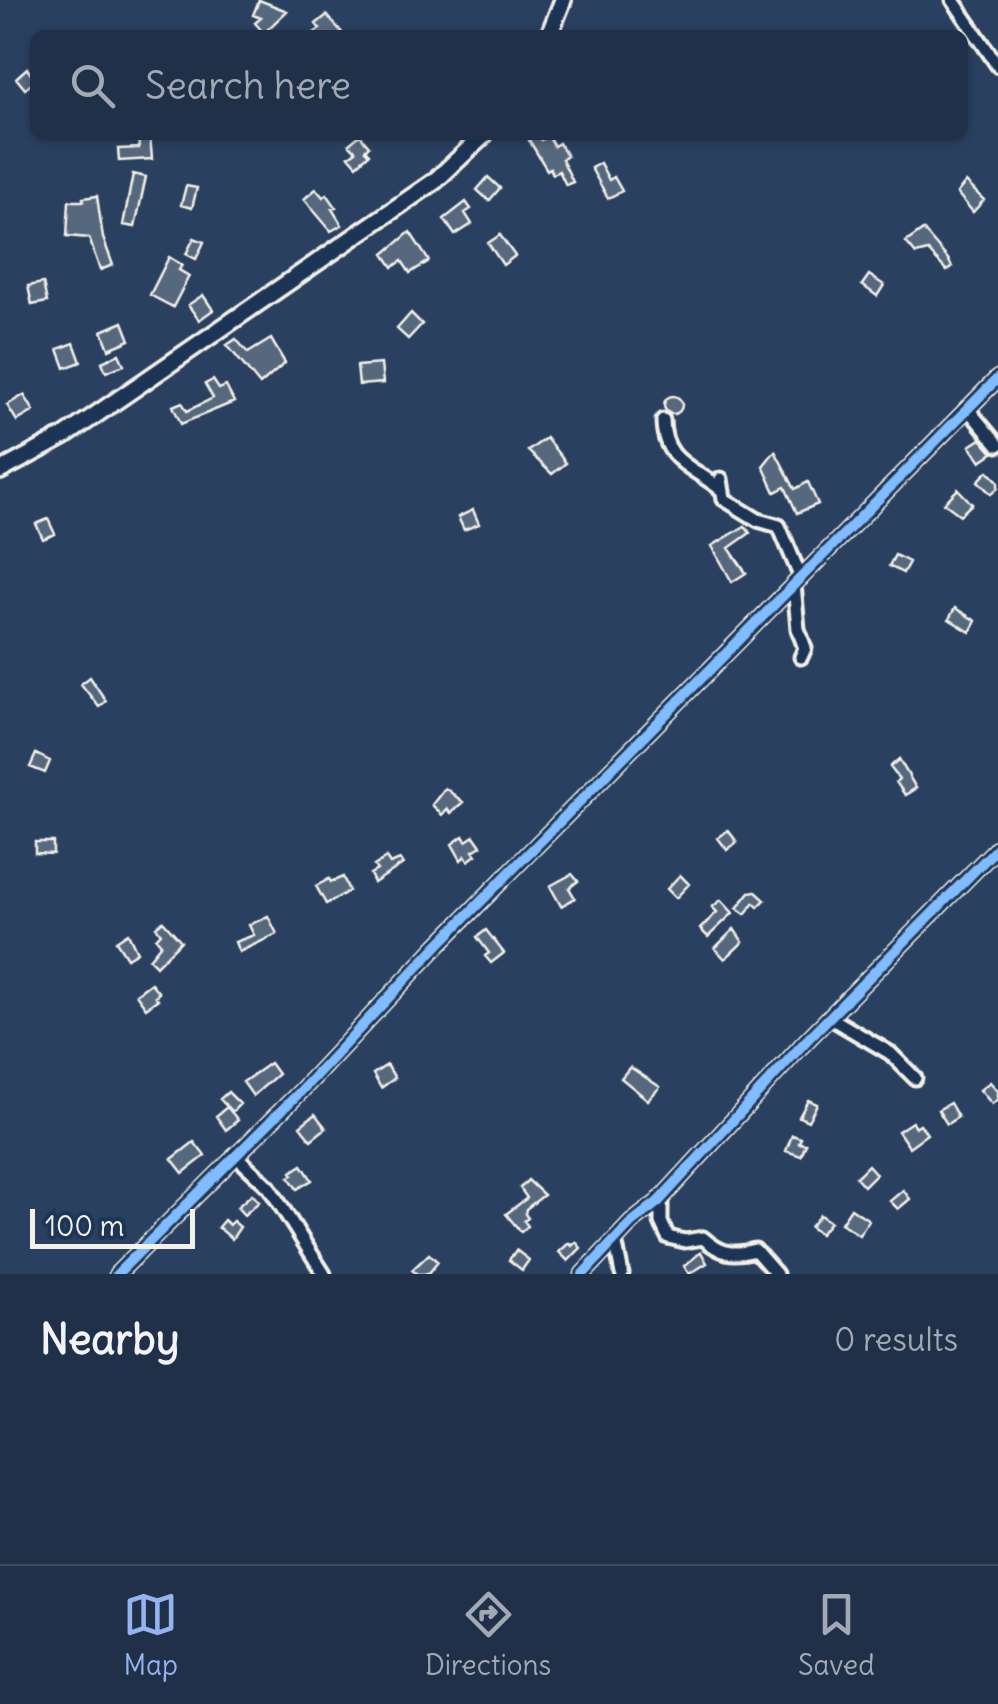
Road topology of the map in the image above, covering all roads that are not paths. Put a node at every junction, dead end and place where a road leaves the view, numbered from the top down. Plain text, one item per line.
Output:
1 (562, 0) edge
2 (953, 0) edge
3 (551, 30) edge
4 (998, 66) edge
5 (478, 140) edge
6 (998, 378) edge
7 (968, 408) junction
8 (663, 420) dead end
9 (998, 446) edge
10 (0, 472) edge
11 (797, 581) junction
12 (801, 657) dead end
13 (998, 847) edge
14 (830, 1017) junction
15 (915, 1078) dead end
16 (235, 1155) junction
17 (661, 1199) junction
18 (615, 1240) junction
19 (117, 1274) edge
20 (324, 1274) edge
21 (583, 1274) edge
22 (622, 1274) edge
23 (776, 1274) edge

1 - 3 main road
2 - 4 street
5 - 10 main road
6 - 7 street
7 - 9 street
7 - 11 street
8 - 11 street
11 - 12 street
11 - 16 street
13 - 14 street
14 - 15 street
14 - 17 street
16 - 19 street
16 - 20 street
17 - 18 street
17 - 23 street
18 - 21 street
18 - 22 street

